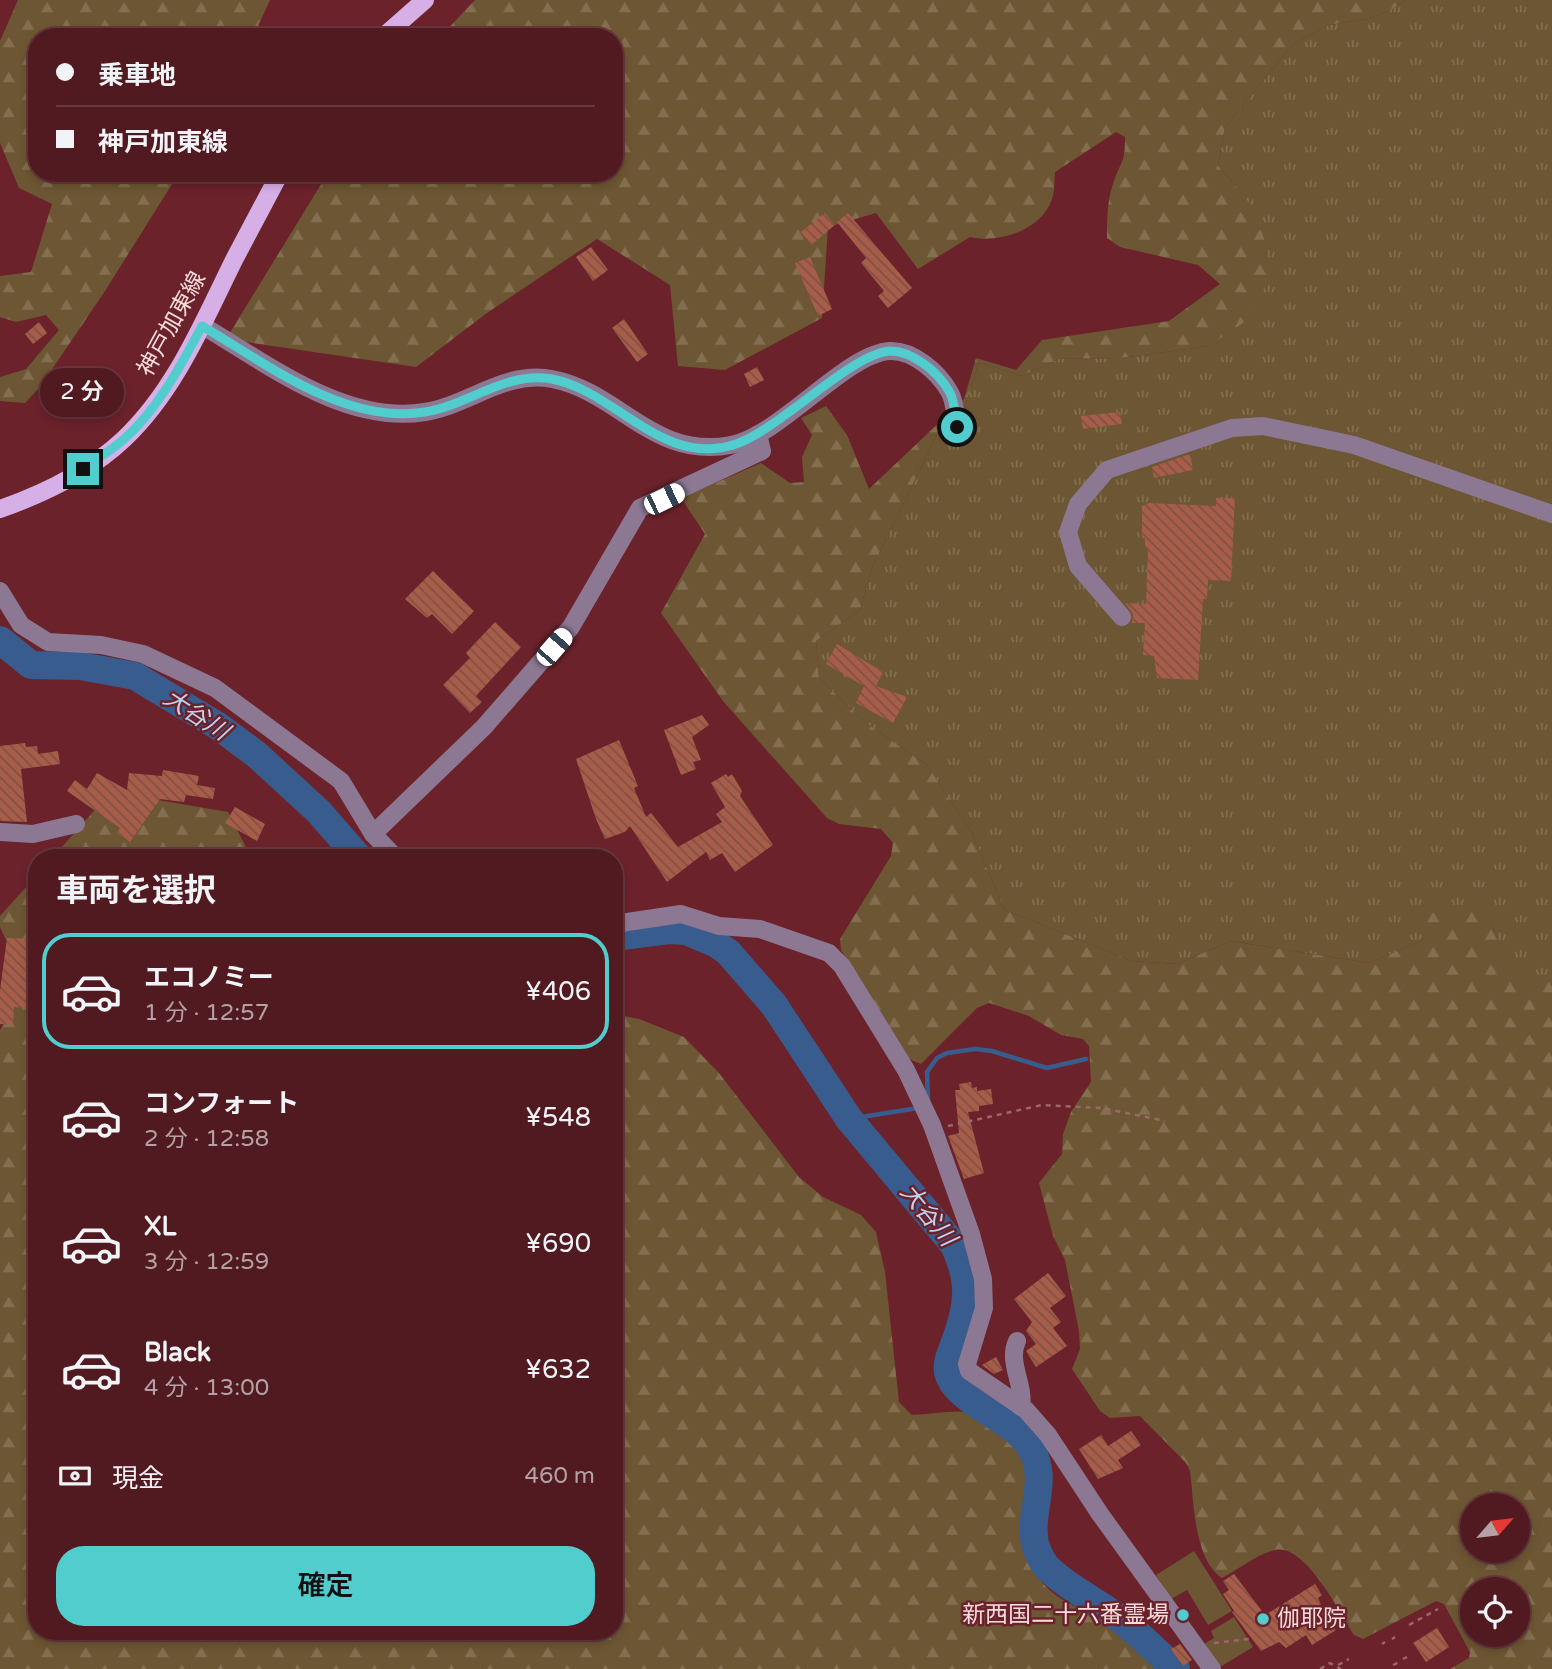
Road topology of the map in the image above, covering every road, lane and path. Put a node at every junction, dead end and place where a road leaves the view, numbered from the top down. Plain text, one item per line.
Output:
1 (425, 0) edge
2 (393, 28) edge
3 (275, 182) edge
4 (202, 326) junction
5 (957, 427) dead end
6 (758, 434) junction
7 (0, 509) edge
8 (1552, 514) edge
9 (0, 591) edge
10 (1122, 617) dead end
11 (76, 824) dead end
12 (0, 832) edge
13 (373, 834) junction
14 (387, 849) edge
15 (623, 923) edge
16 (1165, 1121) dead end
17 (932, 1125) junction
18 (1017, 1341) dead end
19 (1021, 1407) junction
20 (1438, 1609) dead end
21 (1409, 1625) dead end
22 (1207, 1639) dead end
23 (1249, 1639) dead end
24 (1349, 1659) dead end
25 (1403, 1659) dead end
26 (1394, 1665) dead end
27 (1339, 1667) edge
28 (1212, 1669) edge
29 (1320, 1669) edge

1 - 2 main road
3 - 4 main road, 神戸加東線
4 - 6 street
4 - 7 main road, 神戸加東線
5 - 6 street
6 - 13 street
8 - 10 street
9 - 13 street
11 - 12 street
13 - 14 street
15 - 17 street
16 - 17 path
17 - 19 street
18 - 19 street
19 - 28 street
20 - 21 path
22 - 23 path
24 - 27 path
25 - 26 path
27 - 29 path

